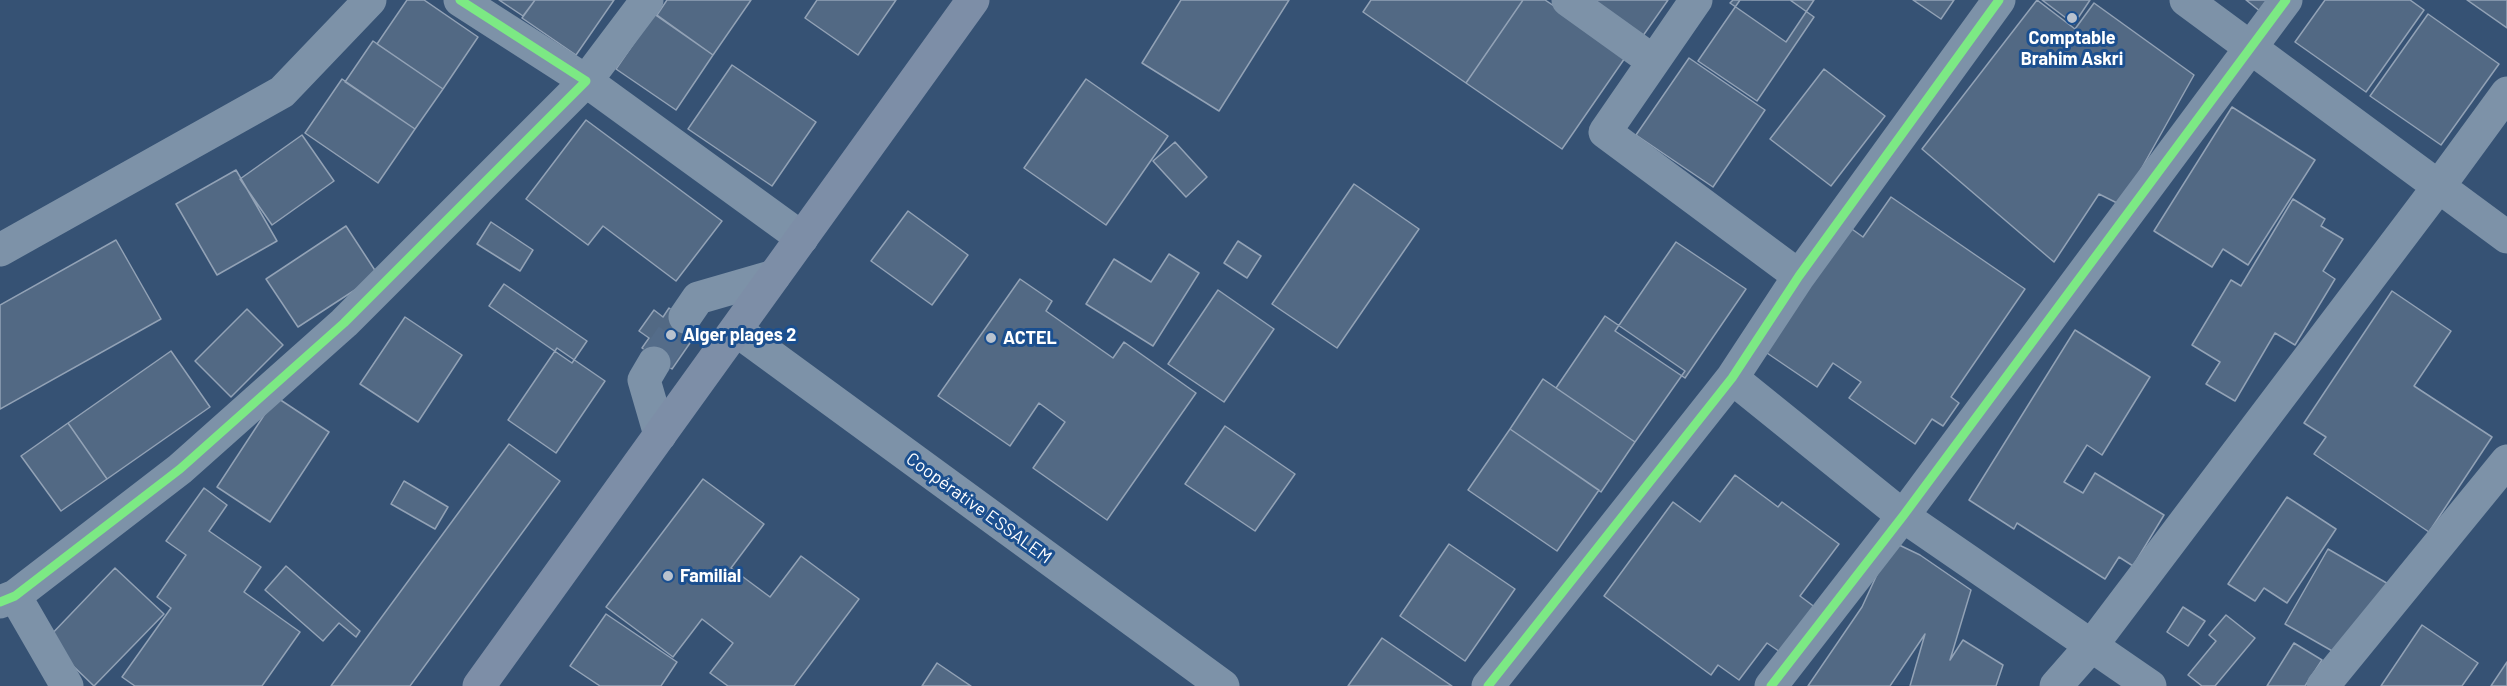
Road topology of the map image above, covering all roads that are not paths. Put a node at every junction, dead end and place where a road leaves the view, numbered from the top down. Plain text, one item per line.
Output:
1 (370, 0) edge
2 (460, 0) edge
3 (647, 0) edge
4 (973, 0) edge
5 (1568, 0) edge
6 (1696, 0) edge
7 (1999, 0) edge
8 (2187, 0) edge
9 (2286, 0) edge
10 (2251, 46) junction
11 (1653, 61) junction
12 (586, 81) junction
13 (2507, 93) edge
14 (2439, 186) junction
15 (2507, 237) edge
16 (802, 238) junction
17 (0, 250) edge
18 (774, 276) junction
19 (1799, 276) junction
20 (685, 317) tunnel mouth
21 (736, 330) junction
22 (654, 363) tunnel mouth
23 (1732, 378) junction
24 (660, 435) junction
25 (2507, 461) edge
26 (1903, 516) junction
27 (7, 599) edge
28 (2092, 645) junction
29 (67, 686) edge
30 (479, 686) edge
31 (1223, 686) edge
32 (1488, 686) edge
33 (1771, 686) edge
34 (2056, 686) edge
35 (2150, 686) edge
36 (2324, 686) edge

1 - 17 street
2 - 12 street
3 - 12 street
4 - 16 main road
5 - 11 street
6 - 11 street
7 - 19 street
8 - 10 street
9 - 10 street
10 - 14 street
10 - 26 street
11 - 19 street
12 - 16 street
12 - 27 street
13 - 14 street
14 - 15 street
14 - 28 street
16 - 18 main road
18 - 20 street
18 - 21 main road
19 - 23 street
21 - 24 main road
21 - 31 street, Coopérative ESSALEM
22 - 24 street
23 - 26 street
23 - 32 street
24 - 30 main road
25 - 36 street
26 - 28 street
26 - 33 street
27 - 29 street
28 - 34 street
28 - 35 street

